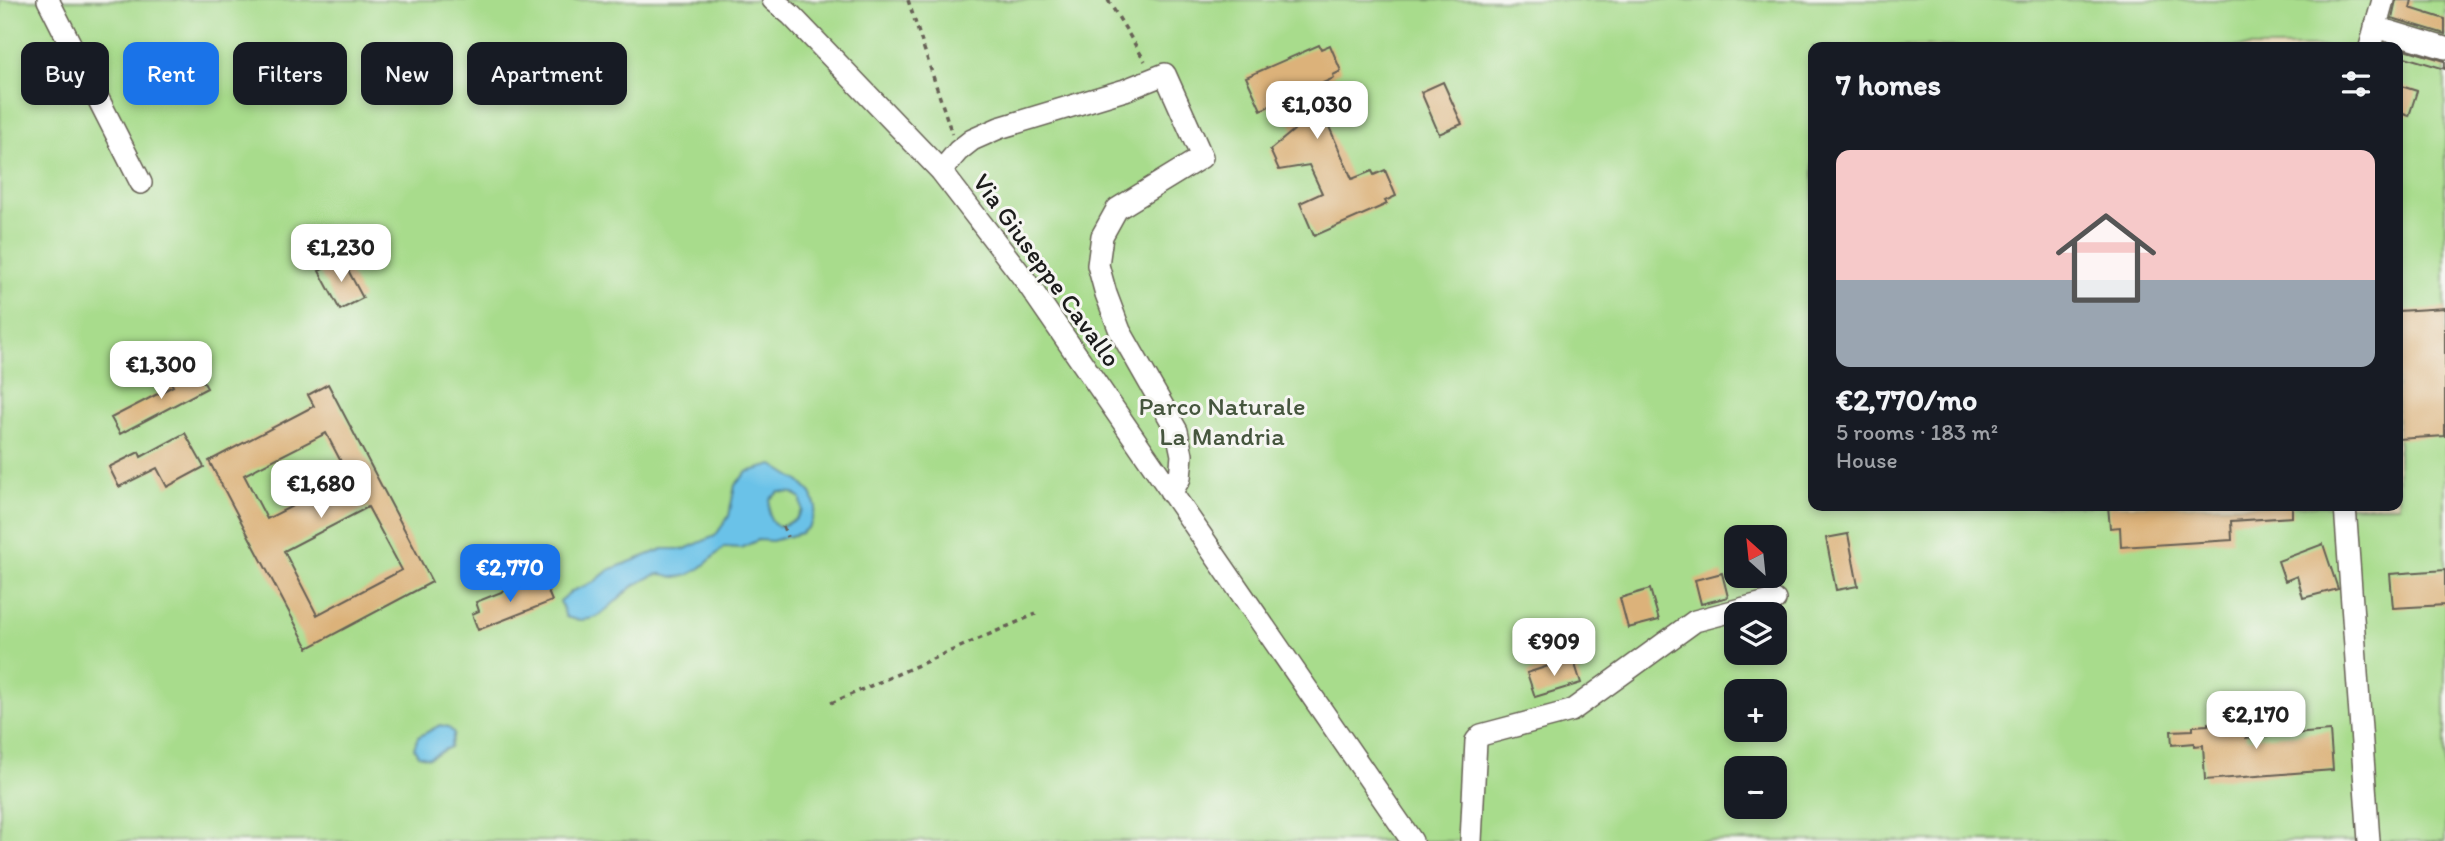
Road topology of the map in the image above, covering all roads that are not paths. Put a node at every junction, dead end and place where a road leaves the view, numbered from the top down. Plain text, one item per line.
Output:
1 (48, 0) edge
2 (773, 0) edge
3 (2382, 0) edge
4 (2372, 37) edge
5 (2445, 48) edge
6 (941, 171) junction
7 (141, 183) dead end
8 (1171, 493) junction
9 (2345, 511) edge
10 (1775, 600) dead end
11 (1412, 841) edge
12 (1471, 841) edge
13 (2369, 841) edge

1 - 7 street
2 - 6 street, Via Giuseppe Cavallo
3 - 4 street
4 - 5 street
6 - 8 street, Via Giuseppe Cavallo
6 - 8 street
8 - 11 street, Via Giuseppe Cavallo
9 - 13 street
10 - 12 street

